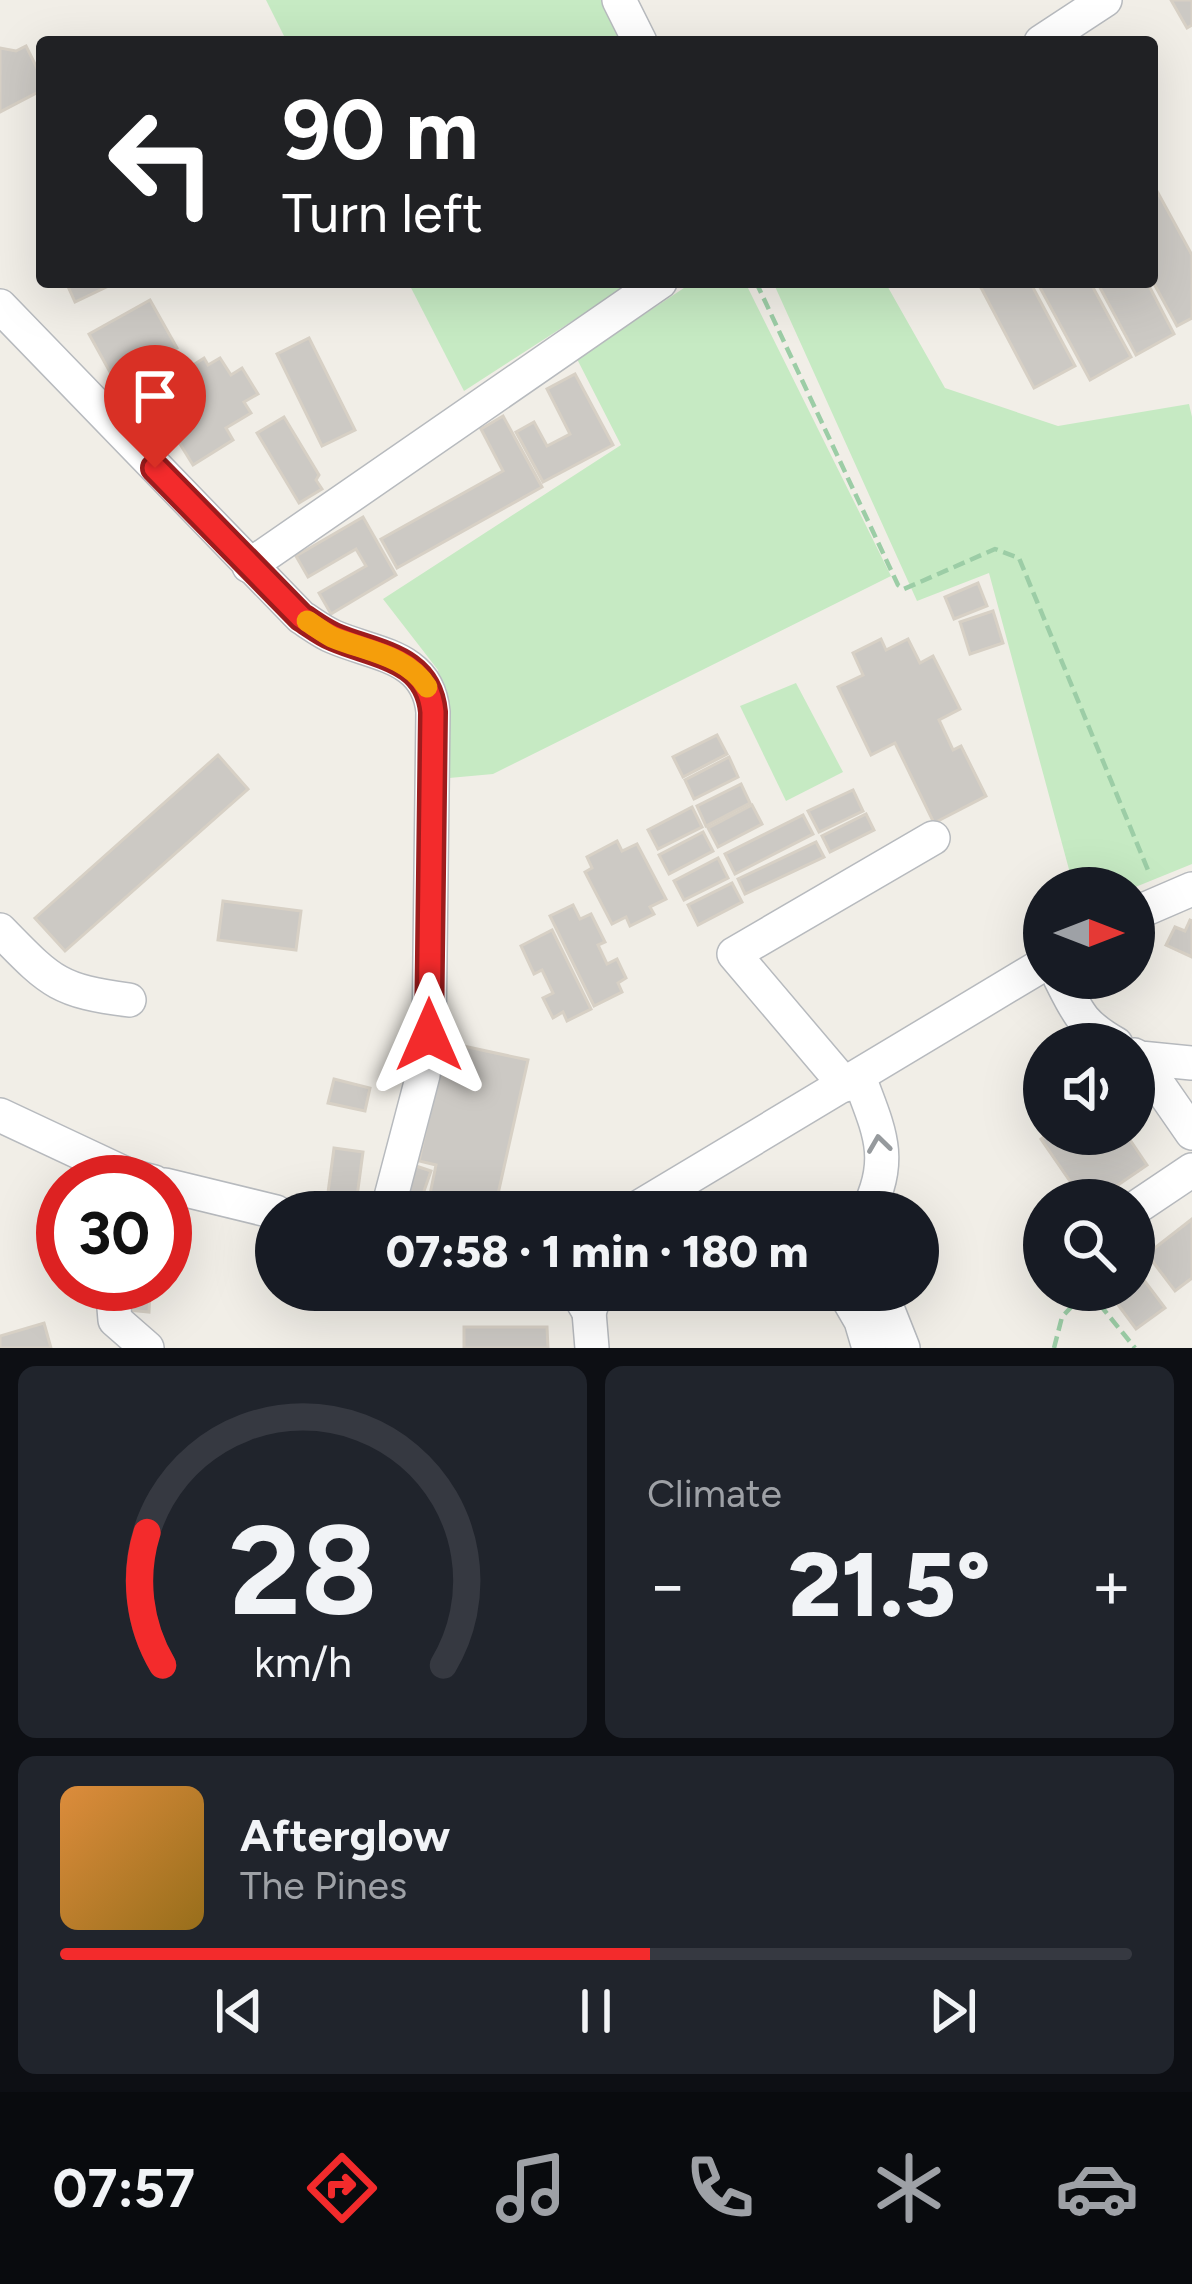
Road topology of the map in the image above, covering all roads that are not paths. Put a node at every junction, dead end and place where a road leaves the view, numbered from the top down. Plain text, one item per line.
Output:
1 (620, 0) edge
2 (1105, 0) edge
3 (637, 36) edge
4 (1050, 36) edge
5 (651, 288) edge
6 (0, 306) edge
7 (249, 566) junction
8 (933, 838) dead end
9 (0, 931) edge
10 (1023, 977) edge
11 (129, 1000) dead end
12 (1155, 1056) edge
13 (1192, 1063) edge
14 (852, 1081) junction
15 (1155, 1085) edge
16 (0, 1115) edge
17 (1192, 1133) edge
18 (85, 1155) edge
19 (1192, 1169) edge
20 (393, 1191) edge
21 (671, 1191) edge
22 (875, 1191) edge
23 (192, 1192) edge
24 (1155, 1195) edge
25 (255, 1207) edge
26 (115, 1311) edge
27 (588, 1311) edge
28 (855, 1311) edge
29 (883, 1311) edge
30 (888, 1346) edge
31 (147, 1348) edge
32 (592, 1348) edge

1 - 3 street
2 - 4 street
5 - 7 street
6 - 7 street
7 - 20 street
8 - 14 street
9 - 11 street
10 - 14 street
12 - 13 street
14 - 21 street
22 -> 14 street
15 - 17 street
16 - 18 street
19 - 24 street
23 - 25 street
26 - 31 street
27 - 32 street
28 - 30 street
29 - 30 street

